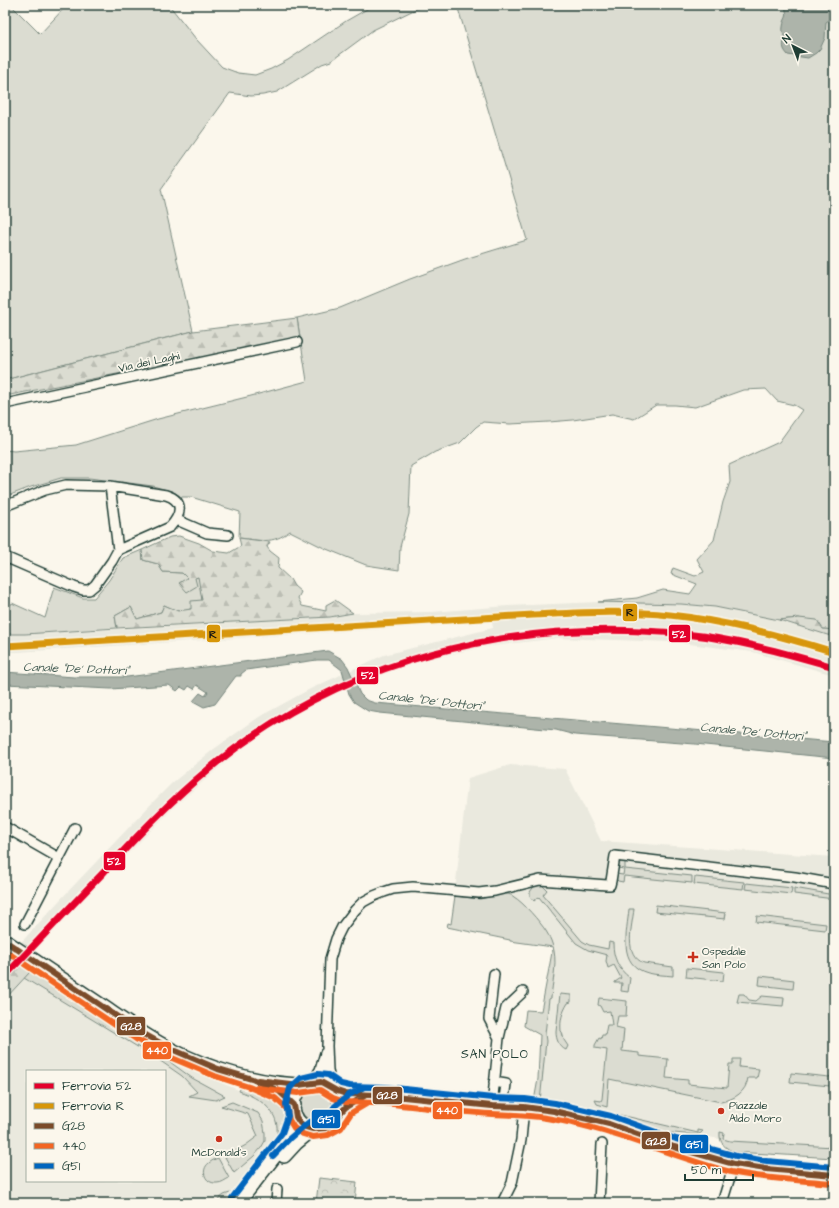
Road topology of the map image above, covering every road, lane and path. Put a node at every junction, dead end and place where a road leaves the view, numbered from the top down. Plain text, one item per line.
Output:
1 (297, 342) dead end
2 (5, 404) edge
3 (110, 486) junction
4 (5, 506) edge
5 (177, 520) junction
6 (228, 535) dead end
7 (118, 550) junction
8 (5, 557) edge
9 (5, 827) edge
10 (75, 828) dead end
11 (59, 858) junction
12 (834, 884) edge
13 (25, 924) dead end
14 (5, 941) edge
15 (494, 974) dead end
16 (523, 992) dead end
17 (499, 1038) junction
18 (327, 1046) junction
19 (252, 1079) junction
20 (308, 1084) junction
21 (334, 1089) junction
22 (366, 1095) junction
23 (498, 1107) junction
24 (524, 1107) junction
25 (295, 1111) junction
26 (341, 1112) junction
27 (313, 1129) junction
28 (602, 1144) dead end
29 (734, 1164) junction
30 (834, 1175) edge
31 (277, 1189) dead end
32 (238, 1203) edge
33 (248, 1203) edge
34 (276, 1203) edge
35 (502, 1203) edge
36 (599, 1203) edge
37 (722, 1203) edge

1 - 2 street, Via dei Laghi
3 - 4 street
3 - 5 street
3 - 7 street
5 - 6 street
5 - 7 street
7 - 8 street
9 - 11 street
10 - 11 street
11 - 13 street
12 - 18 street
14 - 19 main road
15 - 17 street
16 - 17 street
17 - 23 street
18 - 20 street
18 - 21 street
19 - 20 main road
19 - 25 main road
20 - 21 main road
20 - 25 main road
21 - 22 main road
21 - 26 main road
22 - 23 main road
22 - 26 main road
23 - 24 main road
24 - 29 main road
24 - 35 street
25 - 27 main road
25 - 32 main road
26 - 27 main road
27 - 33 main road
28 - 36 street
29 - 30 main road
29 - 37 street
31 - 34 street

